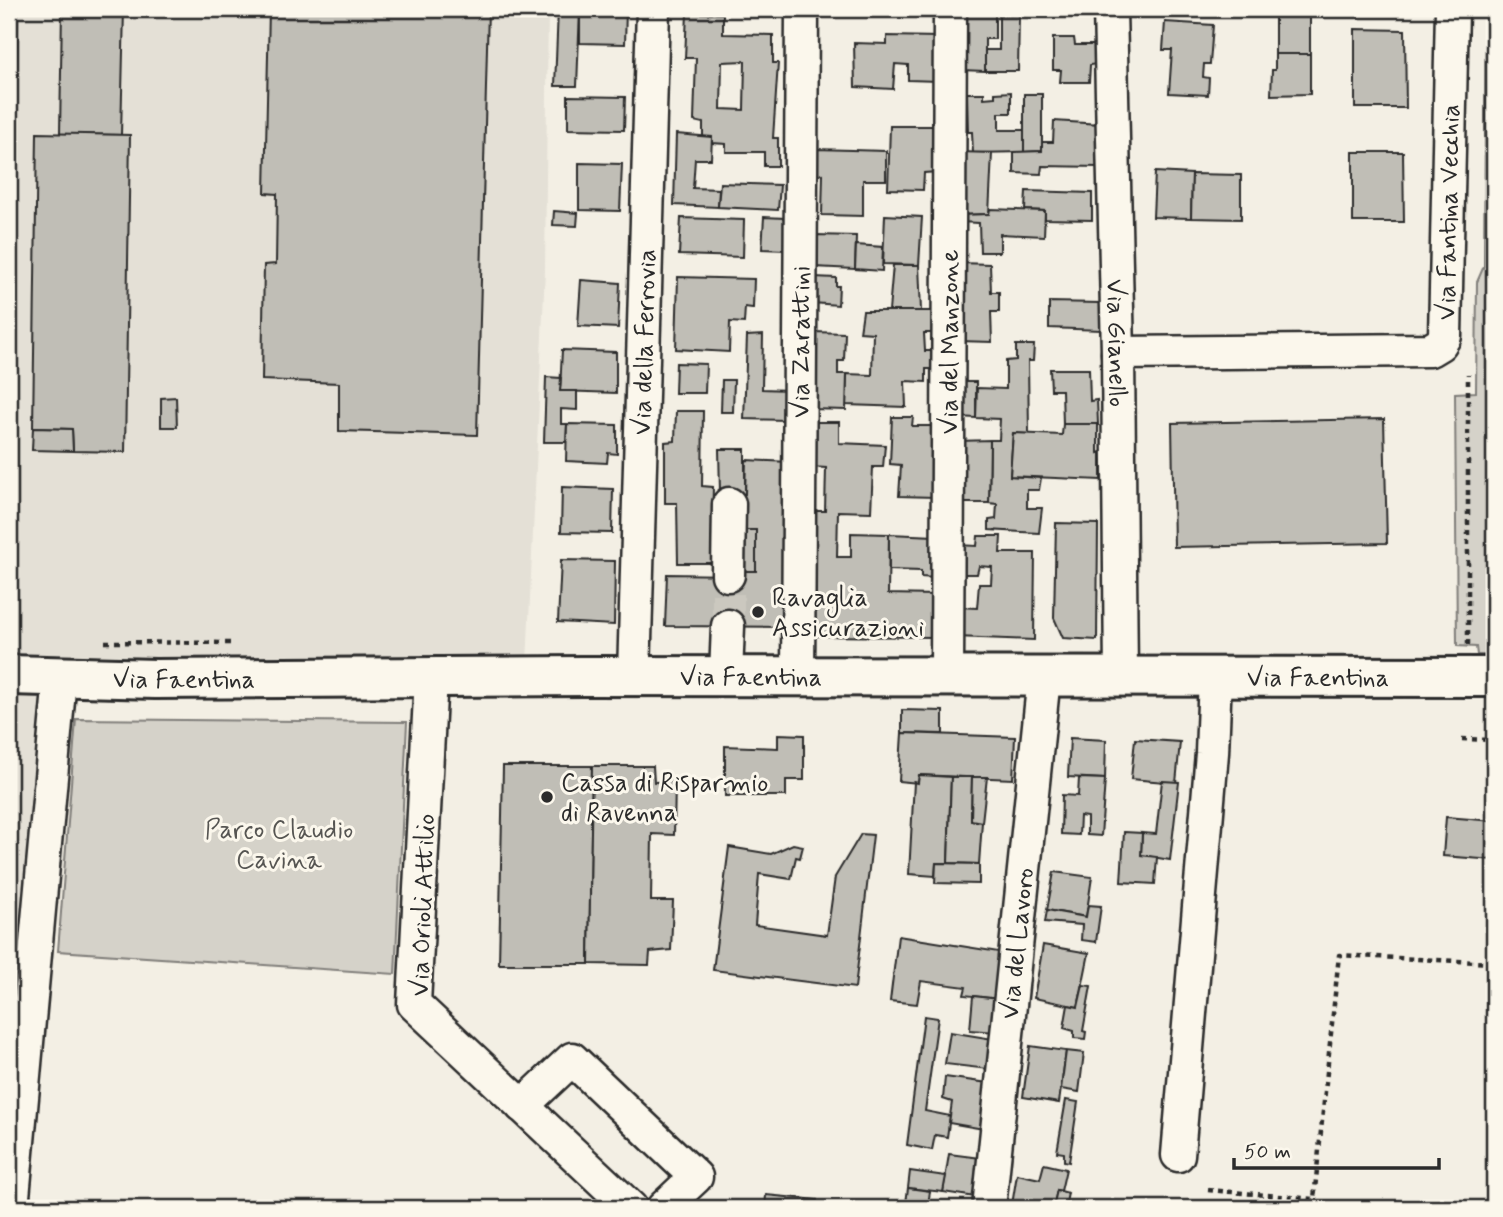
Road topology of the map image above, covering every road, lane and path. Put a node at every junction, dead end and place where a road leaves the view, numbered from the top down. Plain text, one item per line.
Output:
1 (653, 9) edge
2 (802, 9) edge
3 (950, 9) edge
4 (1110, 9) edge
5 (1452, 9) edge
6 (1118, 353) junction
7 (1468, 374) dead end
8 (729, 504) dead end
9 (728, 575) tunnel mouth
10 (728, 626) tunnel mouth
11 (93, 642) dead end
12 (239, 643) dead end
13 (1481, 667) edge
14 (9, 675) edge
15 (635, 676) junction
16 (726, 676) junction
17 (798, 676) junction
18 (947, 676) junction
19 (1121, 676) junction
20 (432, 677) junction
21 (1044, 677) junction
22 (1215, 677) junction
23 (60, 678) junction
24 (1462, 739) dead end
25 (1494, 740) edge
26 (1494, 963) edge
27 (522, 1106) junction
28 (1178, 1155) dead end
29 (1208, 1190) dead end
30 (12, 1208) edge
31 (631, 1208) edge
32 (663, 1208) edge
33 (989, 1208) edge

1 - 15 street, Via della Ferrovia
2 - 17 street, Via Zarattini
3 - 18 street, Via del Manzone
4 - 6 street, Via Gianello
5 - 6 street, Via Fantina Vecchia
6 - 19 street, Via Gianello
7 - 13 path
8 - 9 street
10 - 16 street
11 - 12 path
13 - 22 main road, Via Faentina
14 - 23 main road, Via Faentina
15 - 16 main road, Via Faentina
15 - 20 main road, Via Faentina
16 - 17 main road, Via Faentina
17 - 18 main road, Via Faentina
18 - 21 main road, Via Faentina
19 - 21 main road, Via Faentina
19 - 22 main road, Via Faentina
20 - 23 main road, Via Faentina
20 - 27 street, Via Orioli Attilio
21 - 33 street, Via del Lavoro
22 - 28 street
23 - 30 street
24 - 25 path
26 - 29 path
27 - 31 street, Via Orioli Attilio
27 - 32 street

